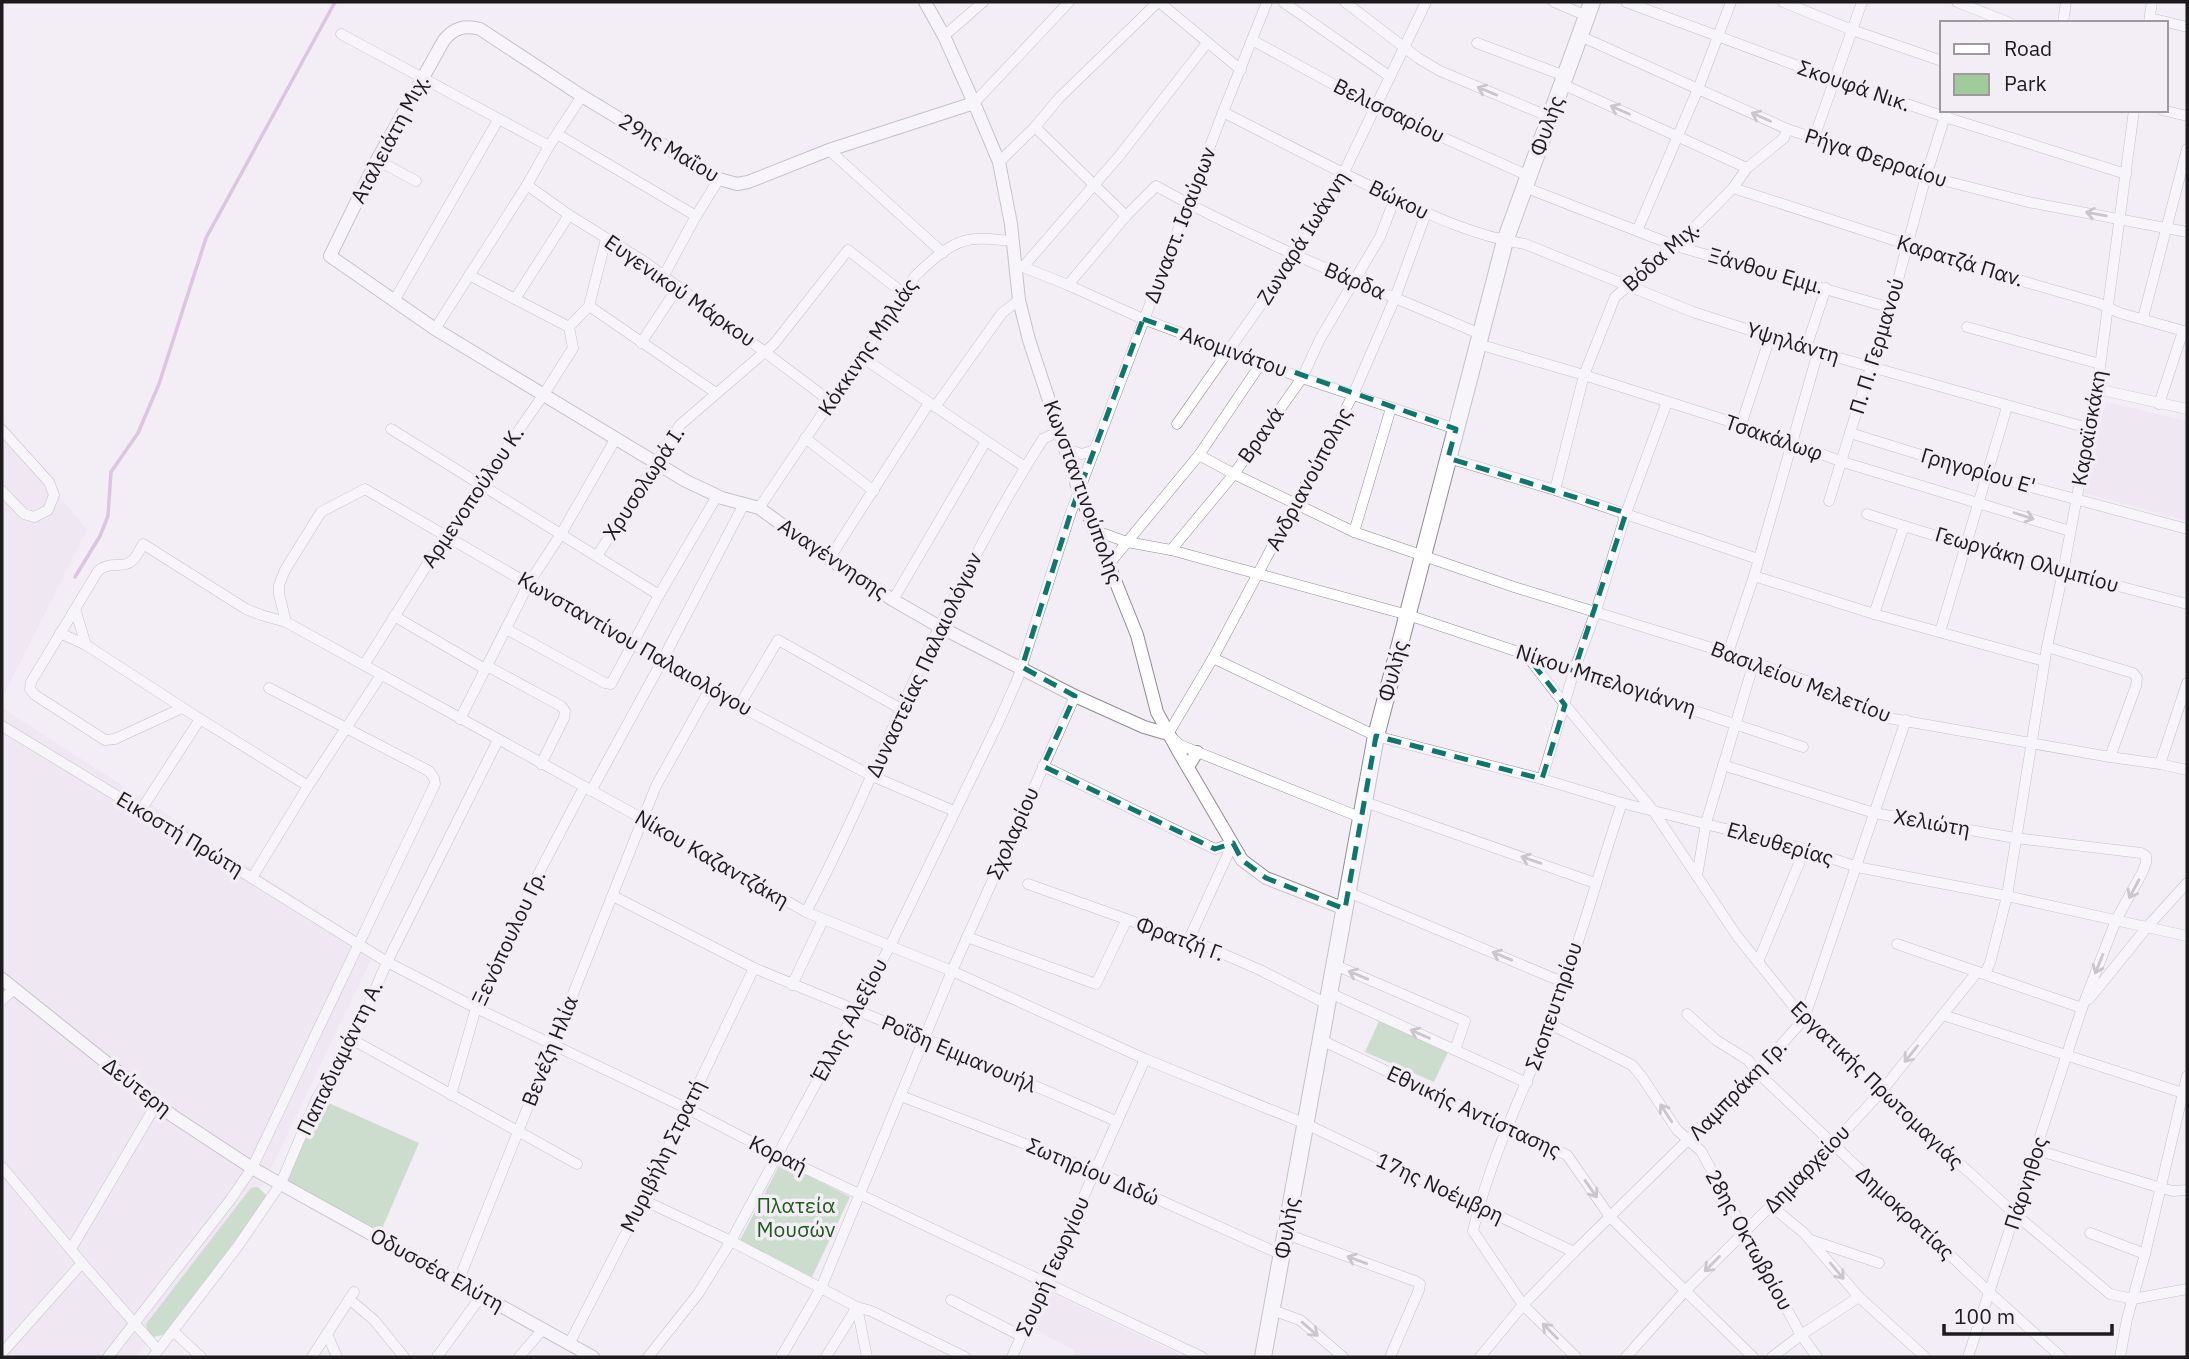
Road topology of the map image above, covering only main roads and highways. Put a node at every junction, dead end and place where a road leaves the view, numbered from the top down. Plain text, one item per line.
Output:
1 (1590, 9) edge
2 (1263, 1357) edge

1 - 2 main road, Φυλής

